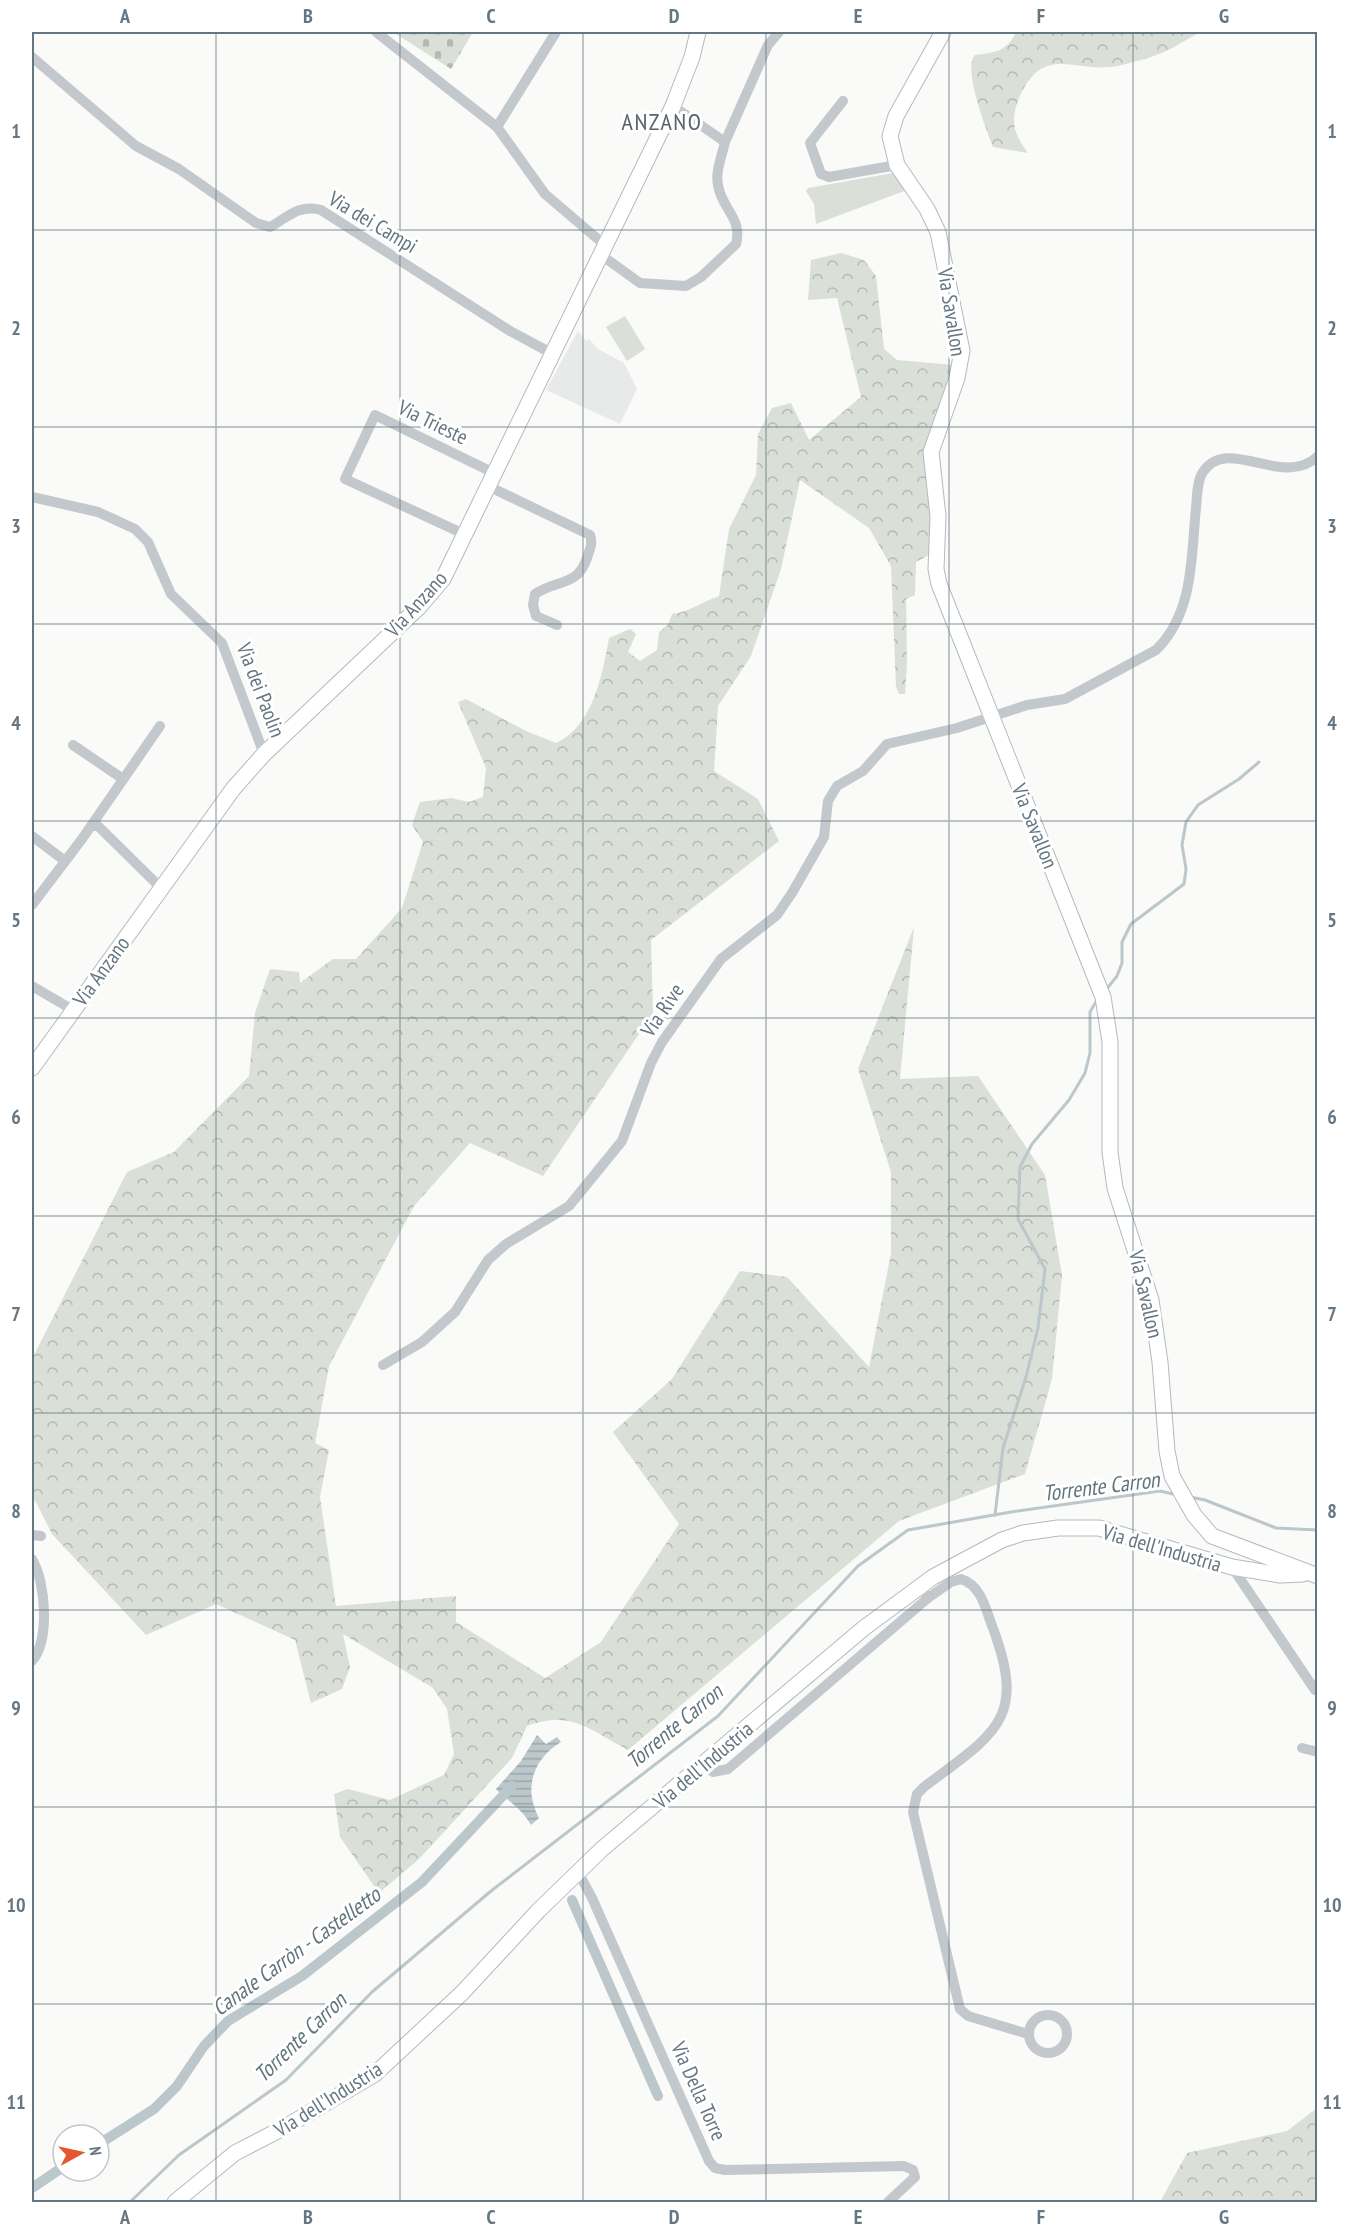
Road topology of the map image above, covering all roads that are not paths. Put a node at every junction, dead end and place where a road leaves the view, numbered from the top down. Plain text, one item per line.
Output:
1 (376, 32) edge
2 (556, 32) edge
3 (698, 32) edge
4 (779, 32) edge
5 (943, 32) edge
6 (32, 57) edge
7 (843, 101) dead end
8 (673, 106) junction
9 (497, 127) junction
10 (724, 142) junction
11 (897, 165) junction
12 (603, 251) junction
13 (554, 354) junction
14 (1316, 457) edge
15 (493, 480) junction
16 (32, 497) edge
17 (466, 536) junction
18 (557, 625) dead end
19 (992, 715) junction
20 (160, 726) dead end
21 (73, 746) dead end
22 (264, 754) junction
23 (123, 779) junction
24 (90, 826) junction
25 (32, 836) edge
26 (65, 861) junction
27 (161, 888) junction
28 (32, 905) edge
29 (32, 986) edge
30 (73, 1010) junction
31 (32, 1068) edge
32 (383, 1365) dead end
33 (32, 1559) edge
34 (1232, 1567) junction
35 (1313, 1575) edge
36 (924, 1592) junction
37 (32, 1661) edge
38 (1315, 1690) dead end
39 (1302, 1748) dead end
40 (1317, 1752) edge
41 (578, 1872) junction
42 (1028, 2034) dead end
43 (175, 2202) edge
44 (888, 2202) edge

1 - 9 street
2 - 9 street
3 - 8 main road, Via Anzano
4 - 10 street
5 - 11 main road, Via Savallon
6 - 13 street, Via dei Campi
7 - 11 street
8 - 10 street
8 - 12 main road, Via Anzano
9 - 12 street
10 - 12 street
11 - 19 main road, Via Savallon
12 - 13 main road, Via Anzano
13 - 15 main road, Via Anzano
14 - 19 street, Via Rive
15 - 17 main road, Via Anzano
15 - 17 street, Via Trieste
15 - 18 street
16 - 22 street, Via dei Paolin
17 - 22 main road, Via Anzano
19 - 32 street, Via Rive
19 - 35 main road, Via Savallon
20 - 23 street
21 - 23 street
22 - 27 main road, Via Anzano
23 - 24 street
24 - 26 street
24 - 27 street
25 - 26 street
26 - 28 street
27 - 30 main road, Via Anzano
29 - 30 street
30 - 31 main road, Via Anzano
33 - 37 street
34 - 35 main road, Via dell'Industria
34 - 36 main road, Via dell'Industria
34 - 38 street
36 - 41 main road, Via dell'Industria
36 - 42 street
39 - 40 street
41 - 43 main road, Via dell'Industria
41 - 44 street, Via Della Torre

